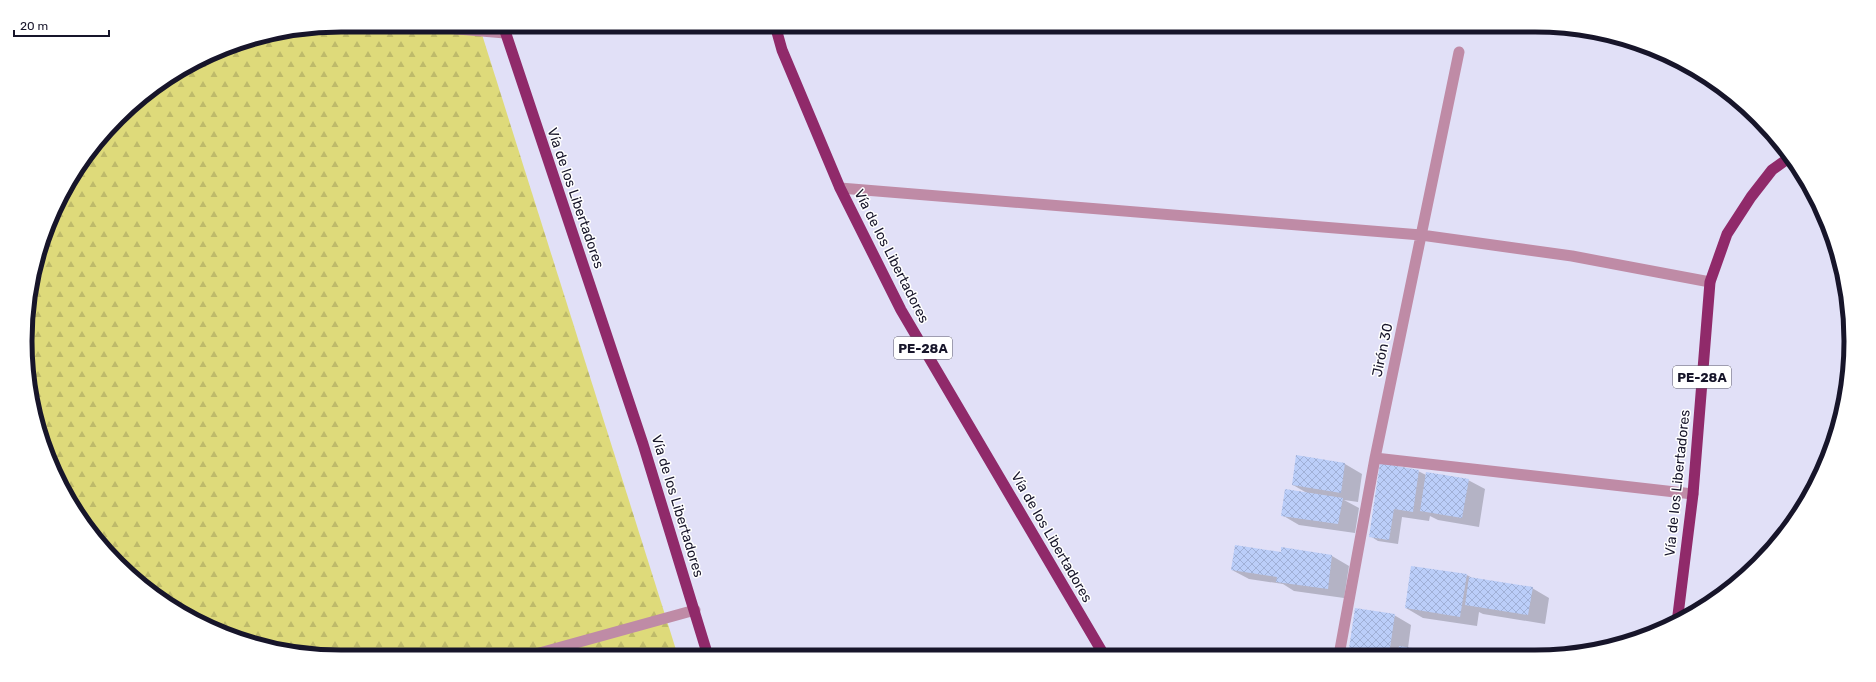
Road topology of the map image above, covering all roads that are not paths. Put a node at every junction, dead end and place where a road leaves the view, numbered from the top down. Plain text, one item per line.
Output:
1 (505, 32) edge
2 (777, 32) edge
3 (1459, 52) dead end
4 (1785, 160) edge
5 (840, 188) junction
6 (1421, 235) junction
7 (1710, 282) junction
8 (1375, 458) junction
9 (1693, 494) junction
10 (695, 610) junction
11 (1678, 615) edge
12 (550, 650) edge
13 (706, 650) edge
14 (1101, 650) edge
15 (1340, 650) edge

1 - 10 highway, Vía de los Libertadores
2 - 5 highway, Vía de los Libertadores / PE-28A
3 - 6 street, Jirón 30
4 - 7 highway, Vía de los Libertadores / PE-28A
5 - 6 street
5 - 14 highway, Vía de los Libertadores / PE-28A
6 - 7 street
6 - 8 street, Jirón 30
7 - 9 highway, Vía de los Libertadores / PE-28A
8 - 9 street
8 - 15 street, Jirón 30
9 - 11 highway, Vía de los Libertadores / PE-28A
10 - 12 street
10 - 13 highway, Vía de los Libertadores

